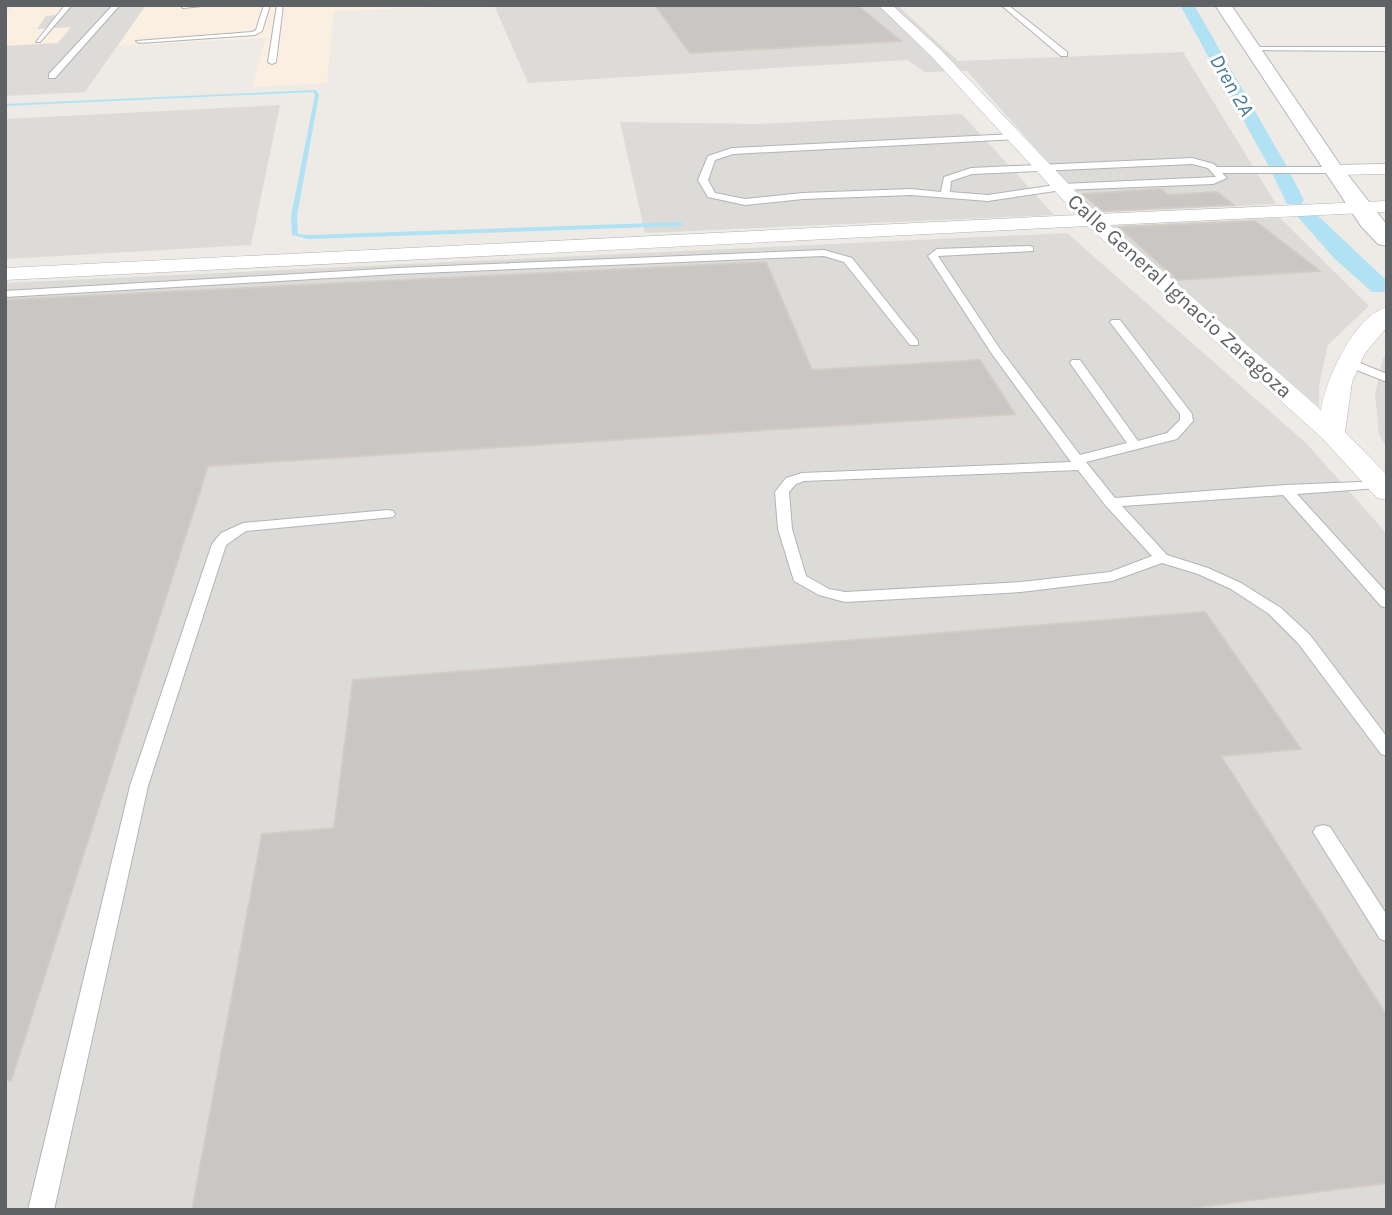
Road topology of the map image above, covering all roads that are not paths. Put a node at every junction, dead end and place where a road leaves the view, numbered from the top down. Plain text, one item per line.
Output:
1 (69, 5) edge
2 (117, 5) edge
3 (209, 5) edge
4 (267, 5) edge
5 (280, 5) edge
6 (884, 5) edge
7 (1004, 5) edge
8 (1223, 5) edge
9 (1241, 5) edge
10 (183, 6) edge
11 (261, 24) junction
12 (248, 25) dead end
13 (37, 41) dead end
14 (139, 41) dead end
15 (1251, 49) junction
16 (1273, 49) junction
17 (1387, 49) edge
18 (1064, 54) dead end
19 (272, 62) dead end
20 (52, 76) dead end
21 (1311, 103) dead end
22 (1014, 137) junction
23 (1342, 148) dead end
24 (1114, 165) junction
25 (1045, 168) junction
26 (1387, 169) edge
27 (1217, 170) junction
28 (1333, 170) junction
29 (1358, 170) junction
30 (1134, 185) junction
31 (1062, 187) junction
32 (945, 192) junction
33 (1359, 207) junction
34 (1385, 208) edge
35 (1091, 219) junction
36 (1387, 239) edge
37 (1029, 249) dead end
38 (5, 274) edge
39 (5, 294) edge
40 (1387, 314) edge
41 (1116, 322) dead end
42 (914, 343) dead end
43 (1348, 362) junction
44 (1076, 363) dead end
45 (1387, 377) edge
46 (1332, 433) junction
47 (1136, 447) junction
48 (1079, 463) junction
49 (1383, 488) edge
50 (1285, 489) junction
51 (1111, 503) junction
52 (388, 514) dead end
53 (1163, 558) junction
54 (1387, 603) edge
55 (1387, 750) edge
56 (1323, 832) dead end
57 (1387, 933) edge
58 (41, 1210) edge

1 - 13 lane
2 - 20 lane
3 - 10 lane
4 - 11 lane
5 - 19 lane
6 - 22 street, Calle General Ignacio Zaragoza
7 - 18 lane
8 - 15 main road
9 - 16 main road
11 - 12 lane
11 - 14 lane
15 - 16 lane
15 - 28 main road
16 - 17 lane
16 - 21 main road
22 - 25 street, Calle General Ignacio Zaragoza
22 - 32 lane
23 - 29 main road
24 - 25 lane
24 - 27 lane
24 - 30 lane
25 - 31 street, Calle General Ignacio Zaragoza
25 - 32 lane
26 - 29 street
27 - 28 lane
27 - 30 lane
28 - 29 street
28 - 33 main road
29 - 34 main road
30 - 31 lane
31 - 32 lane
31 - 35 street, Calle General Ignacio Zaragoza
33 - 34 street
33 - 35 street
33 - 36 main road
35 - 38 street
35 - 46 street, Calle General Ignacio Zaragoza
37 - 48 lane
39 - 42 lane
40 - 43 street
41 - 47 lane
43 - 45 lane
43 - 46 street
44 - 47 lane
46 - 49 street, Calle General Ignacio Zaragoza
47 - 48 lane
48 - 51 lane
48 - 53 lane
49 - 50 lane
50 - 51 lane
50 - 54 lane
51 - 53 lane
52 - 58 lane
53 - 55 lane
56 - 57 lane

